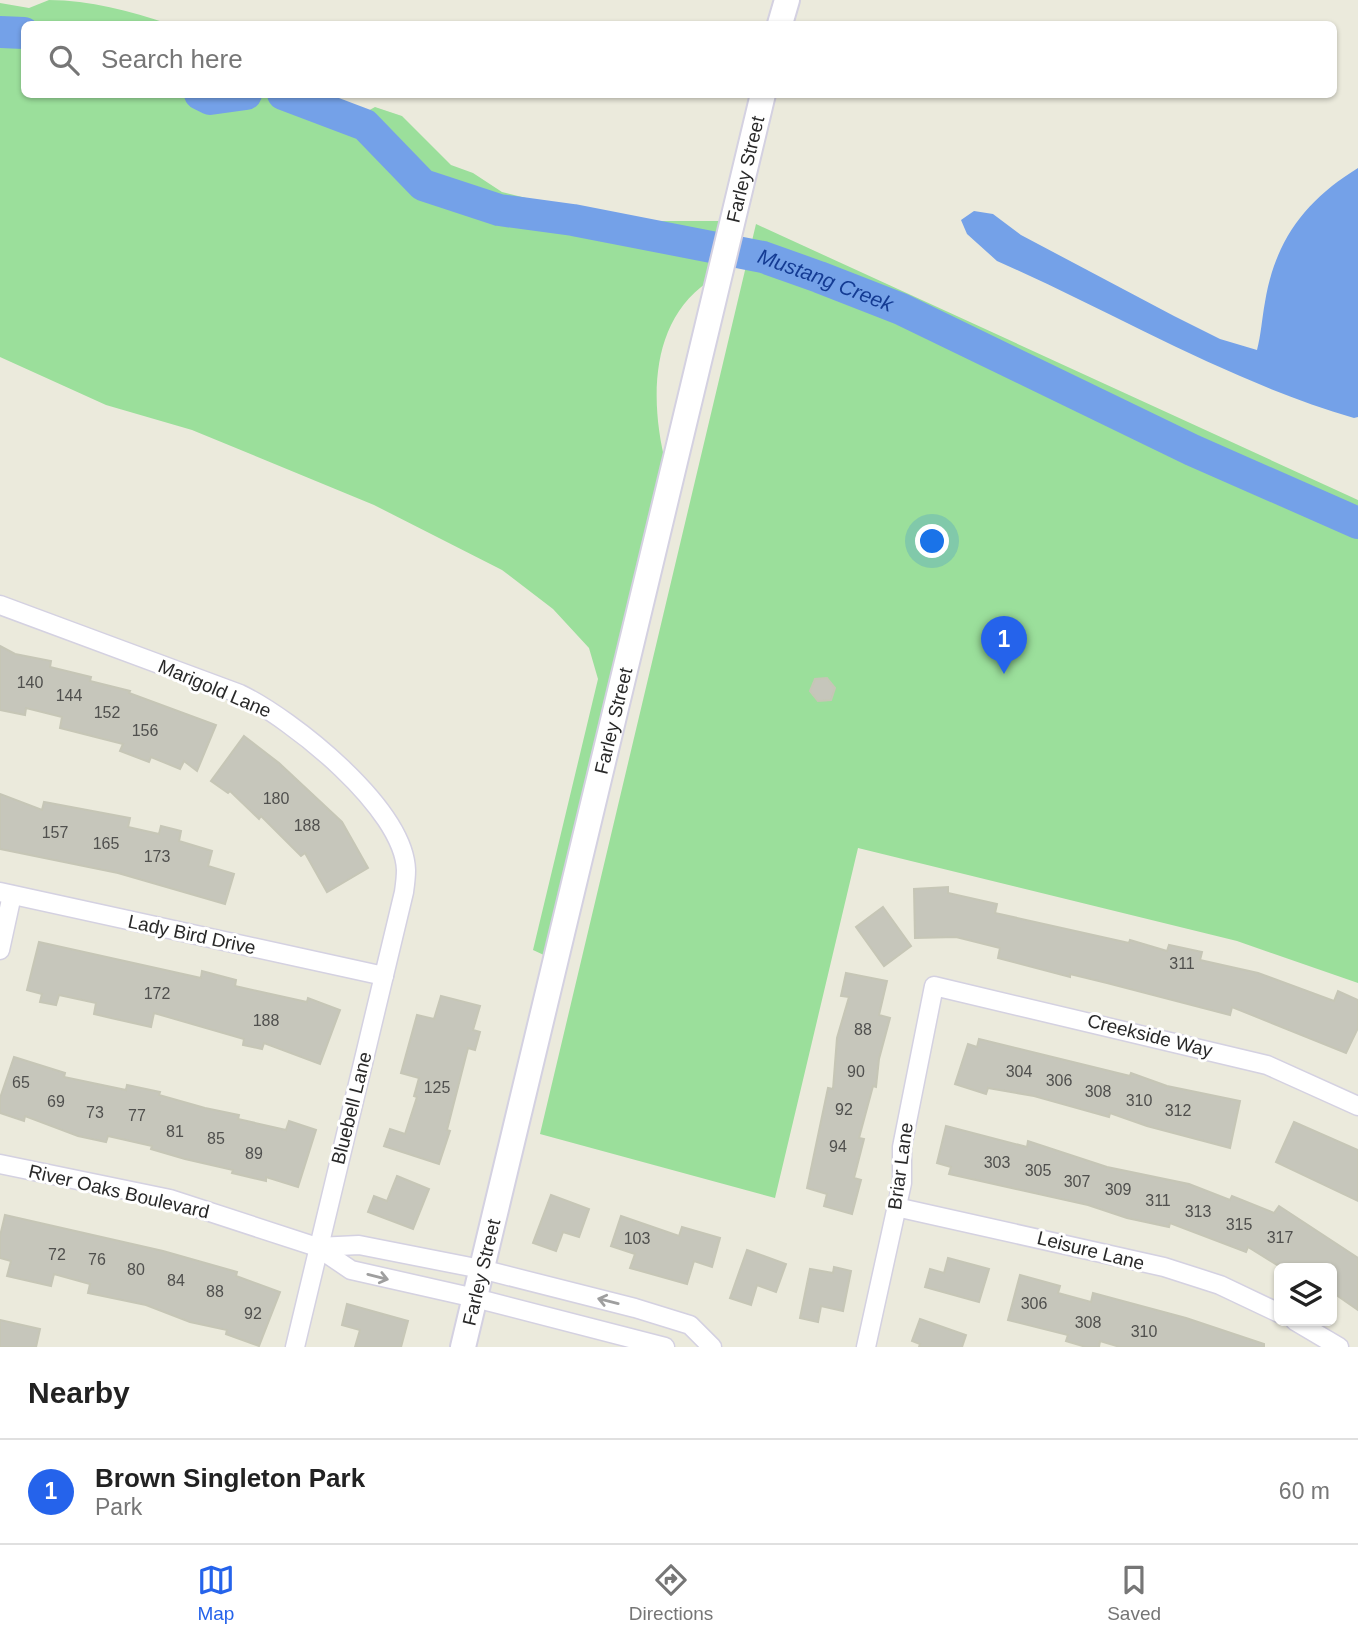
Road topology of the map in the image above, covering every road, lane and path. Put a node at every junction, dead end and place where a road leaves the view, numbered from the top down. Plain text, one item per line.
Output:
1 (787, 0) edge
2 (781, 21) edge
3 (762, 98) edge
4 (0, 605) edge
5 (406, 869) joint
6 (6, 893) edge
7 (0, 950) edge
8 (384, 976) junction
9 (934, 986) joint
10 (1358, 1106) edge
11 (0, 1164) edge
12 (896, 1207) junction
13 (317, 1247) junction
14 (481, 1269) junction
15 (475, 1298) junction
16 (635, 1308) junction
17 (1274, 1311) edge
18 (1303, 1326) edge
19 (624, 1342) edge
20 (295, 1347) edge
21 (463, 1347) edge
22 (665, 1347) edge
23 (712, 1347) edge
24 (866, 1347) edge
25 (1339, 1347) edge

1 - 2 street
3 - 14 street, Farley Street
4 - 5 street, Marigold Lane
5 - 8 street, Bluebell Lane
6 - 7 street
6 - 8 street, Lady Bird Drive
8 - 13 street, Bluebell Lane
9 - 10 street, Creekside Way
9 - 12 street, Briar Lane
11 - 13 street, River Oaks Boulevard
12 - 17 street, Leisure Lane
12 - 24 street, Briar Lane
13 - 14 street, River Oaks Boulevard
13 -> 15 street, River Oaks Boulevard
13 - 20 street, Bluebell Lane
14 - 15 street, Farley Street
16 -> 14 street, River Oaks Boulevard
15 - 19 street, River Oaks Boulevard
15 - 21 street, Farley Street
16 - 19 street
16 - 23 street, River Oaks Boulevard
18 - 25 street
19 - 22 street, River Oaks Boulevard

